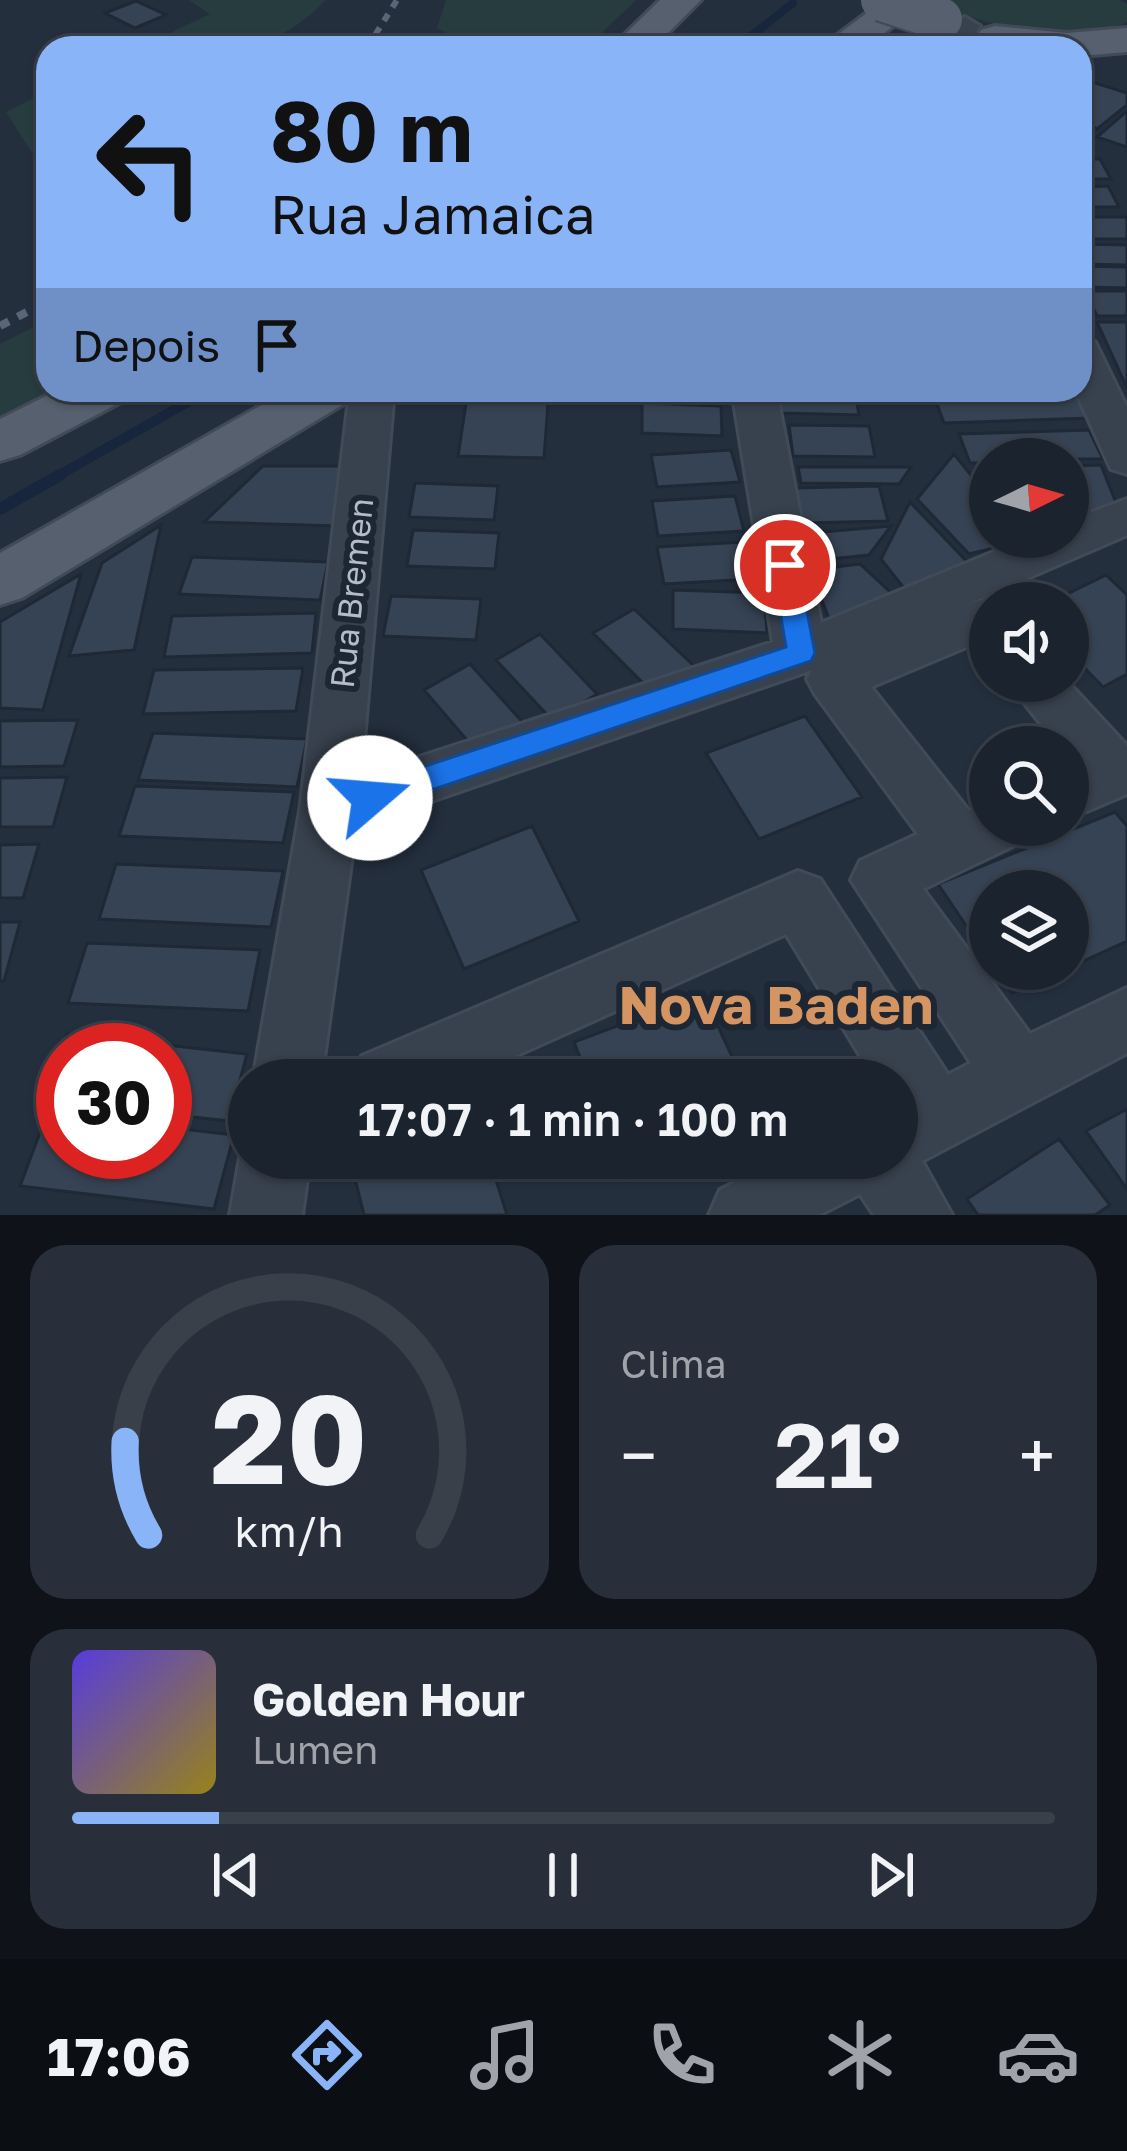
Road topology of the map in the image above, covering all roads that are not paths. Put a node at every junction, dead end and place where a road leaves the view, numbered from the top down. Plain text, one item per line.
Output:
1 (682, 0) edge
2 (882, 0) edge
3 (964, 30) edge
4 (644, 36) edge
5 (922, 36) edge
6 (1005, 36) edge
7 (1092, 50) edge
8 (1127, 56) edge
9 (1092, 63) edge
10 (1092, 378) edge
11 (78, 402) edge
12 (308, 402) edge
13 (372, 402) edge
14 (756, 402) edge
15 (0, 442) edge
16 (1127, 458) edge
17 (1127, 516) edge
18 (0, 582) edge
19 (969, 624) edge
20 (801, 653) junction
21 (1053, 702) edge
22 (1074, 726) edge
23 (1089, 743) edge
24 (1089, 785) edge
25 (329, 811) junction
26 (969, 824) edge
27 (969, 837) edge
28 (1127, 1019) edge
29 (290, 1059) edge
30 (434, 1059) edge
31 (881, 1059) edge
32 (1019, 1075) junction
33 (918, 1126) edge
34 (271, 1179) edge
35 (815, 1179) edge
36 (891, 1179) edge
37 (266, 1215) edge
38 (745, 1215) edge
39 (916, 1215) edge

1 - 4 main road
2 - 3 main road, bridge
3 - 5 main road
3 - 6 main road
7 - 8 main road
8 - 9 main road
10 - 16 street
11 - 15 main road
12 - 18 main road
13 - 25 street, Rua Bremen
14 - 20 street
17 - 20 street
19 - 26 street
20 - 25 street
21 - 22 street
23 - 24 street
25 - 29 street, Rua Bremen
27 - 32 street
28 - 32 street
30 - 31 street
32 - 33 street
34 - 37 street
35 - 38 street
36 - 39 street

